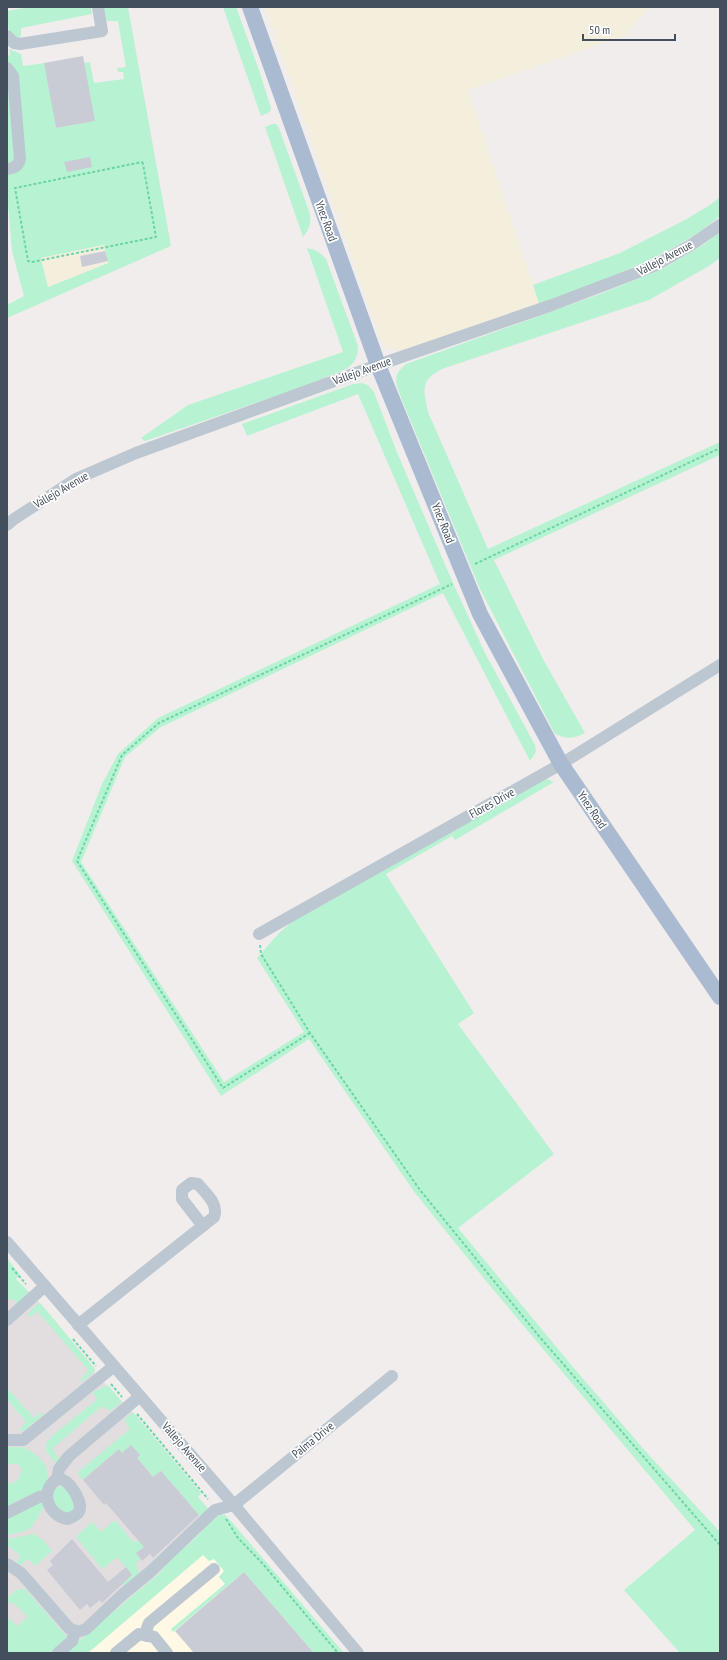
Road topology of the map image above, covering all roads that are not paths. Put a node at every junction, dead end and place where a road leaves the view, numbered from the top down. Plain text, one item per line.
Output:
1 (98, 7) edge
2 (250, 7) edge
3 (7, 36) edge
4 (7, 68) edge
5 (7, 169) edge
6 (720, 225) edge
7 (378, 365) junction
8 (7, 525) edge
9 (720, 665) edge
10 (561, 764) junction
11 (259, 934) road end
12 (720, 997) edge
13 (203, 1226) dead end
14 (9, 1248) edge
15 (45, 1286) junction
16 (7, 1320) edge
17 (78, 1325) junction
18 (114, 1366) junction
19 (392, 1376) dead end
20 (140, 1396) junction
21 (7, 1440) edge
22 (57, 1479) junction
23 (48, 1496) junction
24 (234, 1505) junction
25 (7, 1513) edge
26 (7, 1564) edge
27 (214, 1569) dead end
28 (75, 1632) junction
29 (147, 1636) junction
30 (58, 1653) edge
31 (116, 1653) edge
32 (167, 1653) edge
33 (358, 1653) edge

1 - 3 street
2 - 7 main road, Ynez Road
4 - 5 street
6 - 7 street, Vallejo Avenue
7 - 8 street, Vallejo Avenue
7 - 10 main road, Ynez Road
9 - 10 street, Flores Drive
10 - 11 street, Flores Drive
10 - 12 main road, Ynez Road
13 - 17 street
14 - 15 street, Vallejo Avenue
15 - 16 street
15 - 17 street, Vallejo Avenue
17 - 18 street, Vallejo Avenue
18 - 20 street, Vallejo Avenue
18 - 21 street
19 - 24 street, Palma Drive
20 - 22 street
20 - 24 street, Vallejo Avenue
22 - 23 street
22 - 23 street
23 - 25 street
24 - 28 street
24 - 33 street, Vallejo Avenue
26 - 28 street
27 - 29 street
28 - 30 street
29 - 31 street
29 - 32 street

